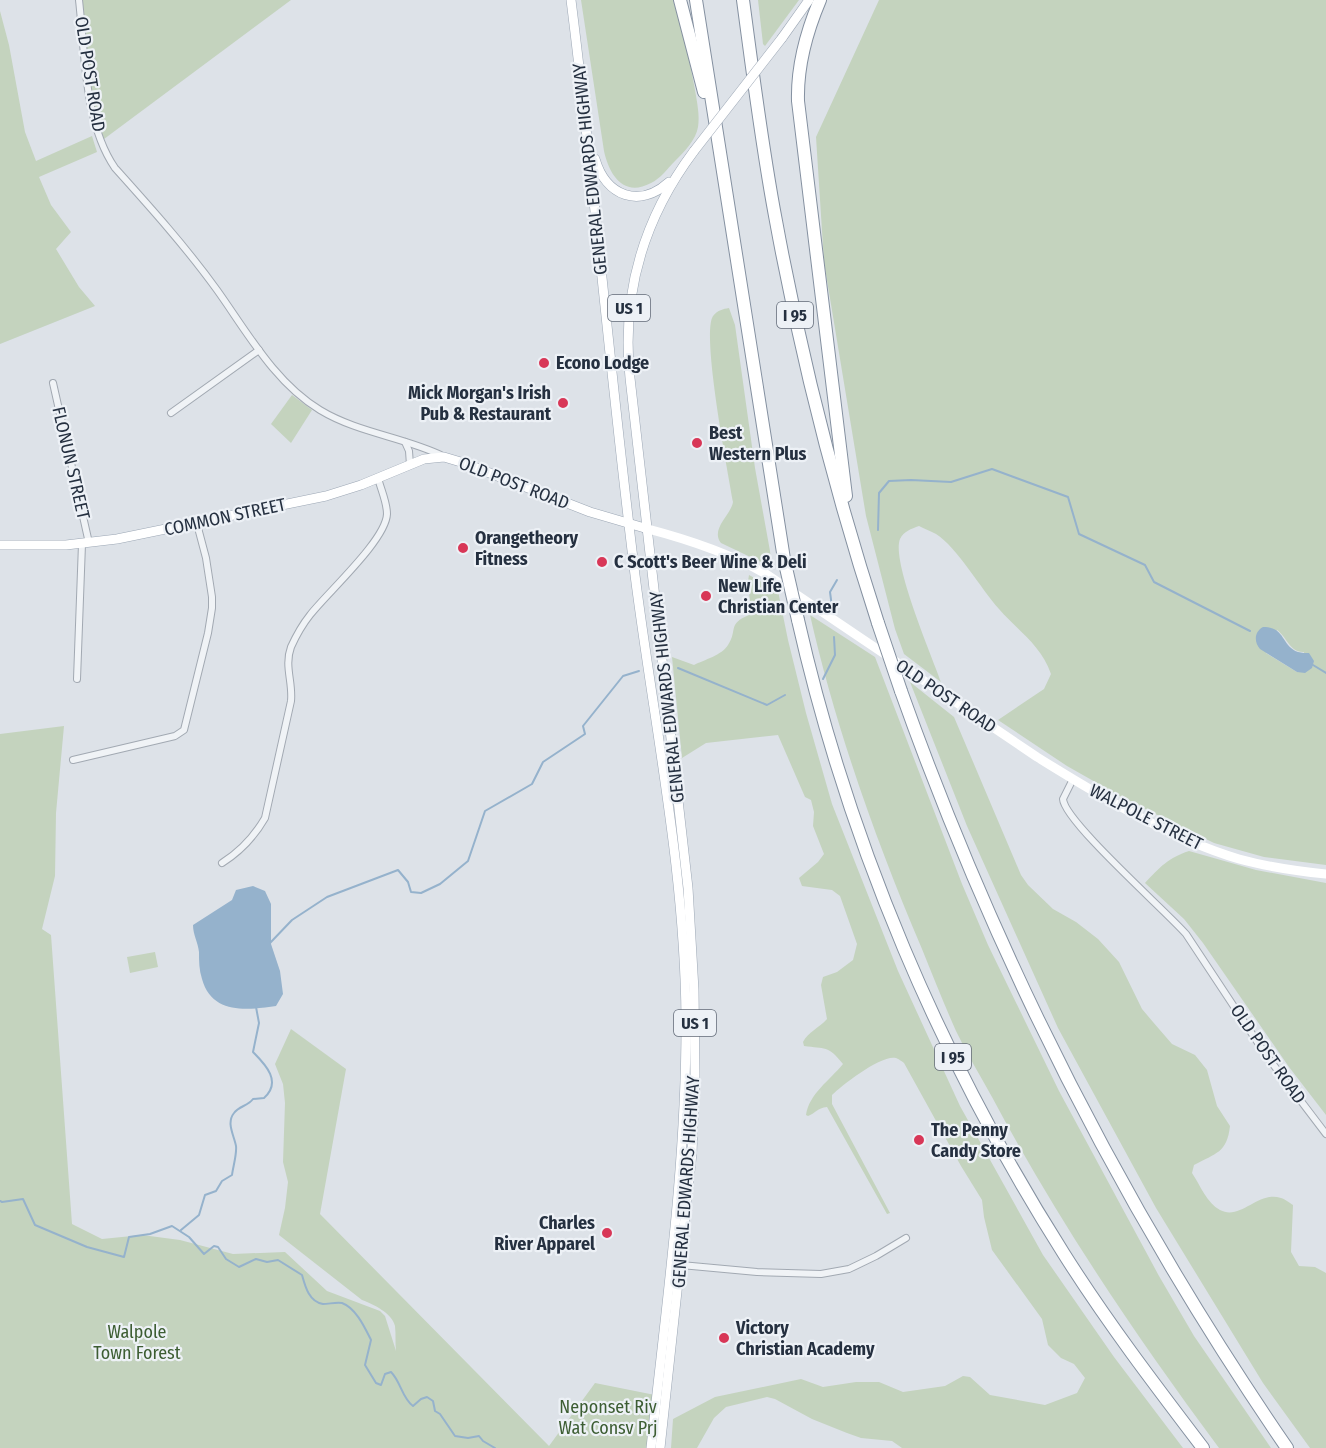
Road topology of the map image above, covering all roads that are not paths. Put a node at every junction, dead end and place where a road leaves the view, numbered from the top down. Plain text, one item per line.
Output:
1 (79, 0) edge
2 (571, 0) edge
3 (680, 0) edge
4 (696, 0) edge
5 (743, 0) edge
6 (809, 0) edge
7 (820, 0) edge
8 (584, 104) junction
9 (717, 136) junction
10 (676, 175) junction
11 (259, 350) junction
12 (53, 383) dead end
13 (171, 413) dead end
14 (405, 441) junction
15 (444, 457) junction
16 (410, 465) junction
17 (378, 478) junction
18 (197, 524) junction
19 (630, 524) junction
20 (849, 527) junction
21 (648, 529) junction
22 (86, 544) junction
23 (0, 545) edge
24 (77, 679) dead end
25 (73, 760) dead end
26 (1073, 779) junction
27 (222, 863) dead end
28 (1326, 874) edge
29 (1326, 1134) edge
30 (906, 1238) dead end
31 (681, 1265) junction
32 (651, 1448) edge
33 (660, 1448) edge
34 (1203, 1448) edge
35 (1287, 1448) edge

1 - 11 street, OLD POST ROAD
2 - 8 main road, GENERAL EDWARDS HIGHWAY / US 1
3 - 9 highway
4 - 9 highway, I 95
5 - 20 highway, I 95
6 - 10 main road, GENERAL EDWARDS HIGHWAY / US 1, bridge
7 - 20 highway
8 - 10 main road
8 - 19 main road, GENERAL EDWARDS HIGHWAY / US 1
9 - 34 highway, I 95, bridge
10 - 21 main road, GENERAL EDWARDS HIGHWAY / US 1
11 - 13 street
11 - 14 street, OLD POST ROAD
12 - 22 street, FLONUN STREET
14 - 15 street, OLD POST ROAD
14 - 16 street
15 - 16 main road, COMMON STREET
15 - 19 main road, OLD POST ROAD
16 - 17 main road, COMMON STREET
17 - 18 main road, COMMON STREET
17 - 27 street
18 - 22 main road, COMMON STREET
18 - 25 street
19 - 21 main road, OLD POST ROAD
19 - 32 main road, GENERAL EDWARDS HIGHWAY / US 1
20 - 35 highway, I 95, bridge
21 - 26 main road, OLD POST ROAD
21 - 31 main road, GENERAL EDWARDS HIGHWAY / US 1
22 - 23 main road, COMMON STREET
22 - 24 street, FLONUN STREET
26 - 28 main road, WALPOLE STREET
26 - 29 street, OLD POST ROAD
30 - 31 street
31 - 33 main road, GENERAL EDWARDS HIGHWAY / US 1

